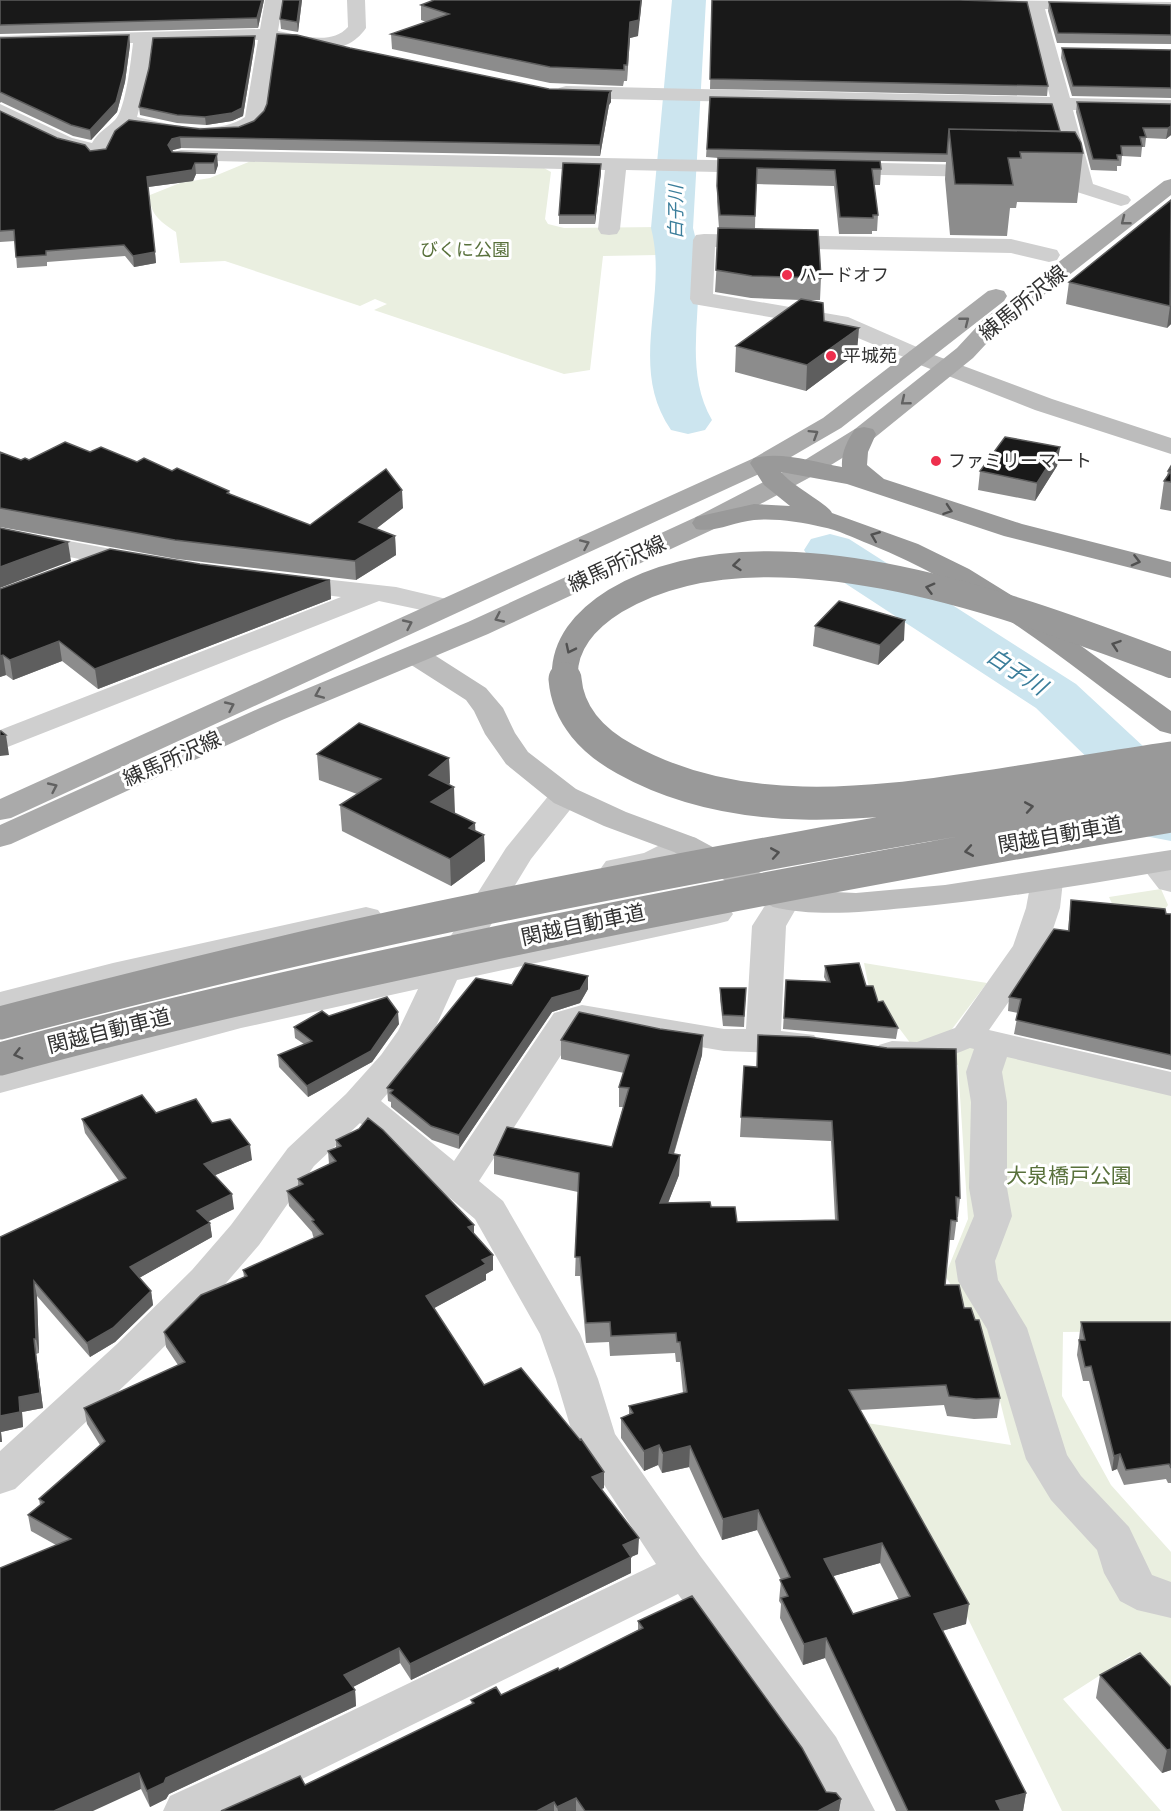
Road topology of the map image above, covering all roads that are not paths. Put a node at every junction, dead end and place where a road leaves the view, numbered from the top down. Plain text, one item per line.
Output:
1 (274, 0) edge
2 (356, 0) edge
3 (1034, 1) edge
4 (962, 2) edge
5 (1171, 7) edge
6 (267, 34) junction
7 (143, 38) junction
8 (0, 41) edge
9 (330, 45) junction
10 (1047, 50) junction
11 (1070, 50) edge
12 (361, 52) edge
13 (1165, 82) edge
14 (550, 91) edge
15 (1062, 103) junction
16 (1171, 104) edge
17 (0, 110) edge
18 (126, 121) junction
19 (181, 156) edge
20 (620, 164) junction
21 (779, 167) edge
22 (812, 168) edge
23 (1081, 173) junction
24 (1167, 176) edge
25 (1121, 200) junction
26 (609, 229) dead end
27 (1049, 255) junction
28 (918, 356) junction
29 (946, 368) junction
30 (864, 434) junction
31 (1171, 446) edge
32 (809, 468) junction
33 (770, 475) junction
34 (873, 482) junction
35 (833, 520) junction
36 (705, 523) junction
37 (0, 536) edge
38 (110, 558) junction
39 (165, 567) edge
40 (1171, 570) edge
41 (66, 575) edge
42 (265, 580) edge
43 (376, 594) junction
44 (446, 607) junction
45 (415, 655) junction
46 (1171, 665) edge
47 (1171, 725) edge
48 (0, 741) edge
49 (1171, 758) edge
50 (1171, 783) edge
51 (565, 796) junction
52 (0, 811) edge
53 (1171, 816) edge
54 (0, 837) edge
55 (685, 845) junction
56 (1166, 866) edge
57 (1047, 881) junction
58 (495, 890) junction
59 (785, 900) junction
60 (444, 974) junction
61 (0, 1003) edge
62 (0, 1023) edge
63 (981, 1039) junction
64 (763, 1042) junction
65 (831, 1046) edge
66 (866, 1051) edge
67 (0, 1059) edge
68 (0, 1081) edge
69 (1171, 1084) edge
70 (359, 1103) junction
71 (457, 1185) junction
72 (0, 1478) edge
73 (685, 1570) junction
74 (1171, 1599) edge
75 (187, 1811) edge
76 (851, 1811) edge

1 - 6 street
2 - 9 street
3 - 4 street
3 - 5 street
3 - 10 street
6 - 7 street
6 - 9 street
6 - 18 street
7 - 8 street
7 - 18 street
9 - 12 street
10 - 11 street
10 - 15 street
13 - 16 street
14 - 15 street
15 - 16 street
15 - 23 street
17 - 18 street
19 - 20 street
20 - 21 street
20 - 26 street
22 - 23 street
23 - 25 street
24 - 25 main road, 練馬所沢線
24 -> 29 main road, 練馬所沢線
25 - 27 main road, 練馬所沢線
28 -> 27 main road, 練馬所沢線
27 - 28 street
28 - 29 street
33 -> 28 main road, 練馬所沢線
29 -> 30 main road, 練馬所沢線
29 - 31 street
30 - 32 main road, 練馬所沢線
30 - 34 highway
32 - 33 main road, 練馬所沢線
32 - 34 highway
33 - 35 highway
33 - 36 main road, 練馬所沢線
44 -> 33 main road, 練馬所沢線
34 -> 40 highway
35 - 36 highway
47 -> 35 highway
36 -> 45 main road, 練馬所沢線
37 - 38 street
38 - 39 street
38 - 41 street
42 - 43 street
43 - 44 street
43 - 48 street
52 -> 44 main road, 練馬所沢線
45 - 51 street
45 -> 54 main road, 練馬所沢線
46 -> 49 highway, bridge
62 -> 50 highway, 関越自動車道, bridge
51 - 55 street
51 - 58 street
53 -> 67 highway, 関越自動車道, bridge
55 - 58 street
55 - 59 street
56 - 57 street
57 - 59 street
57 - 63 street
58 - 60 street
58 - 61 street
59 - 60 street
59 - 64 street
60 - 68 street
60 - 70 street
63 - 66 street
63 - 69 street
63 - 74 street
64 - 65 street
64 - 71 street
70 - 71 street
70 - 72 street
71 - 73 street
73 - 75 street
73 - 76 street

